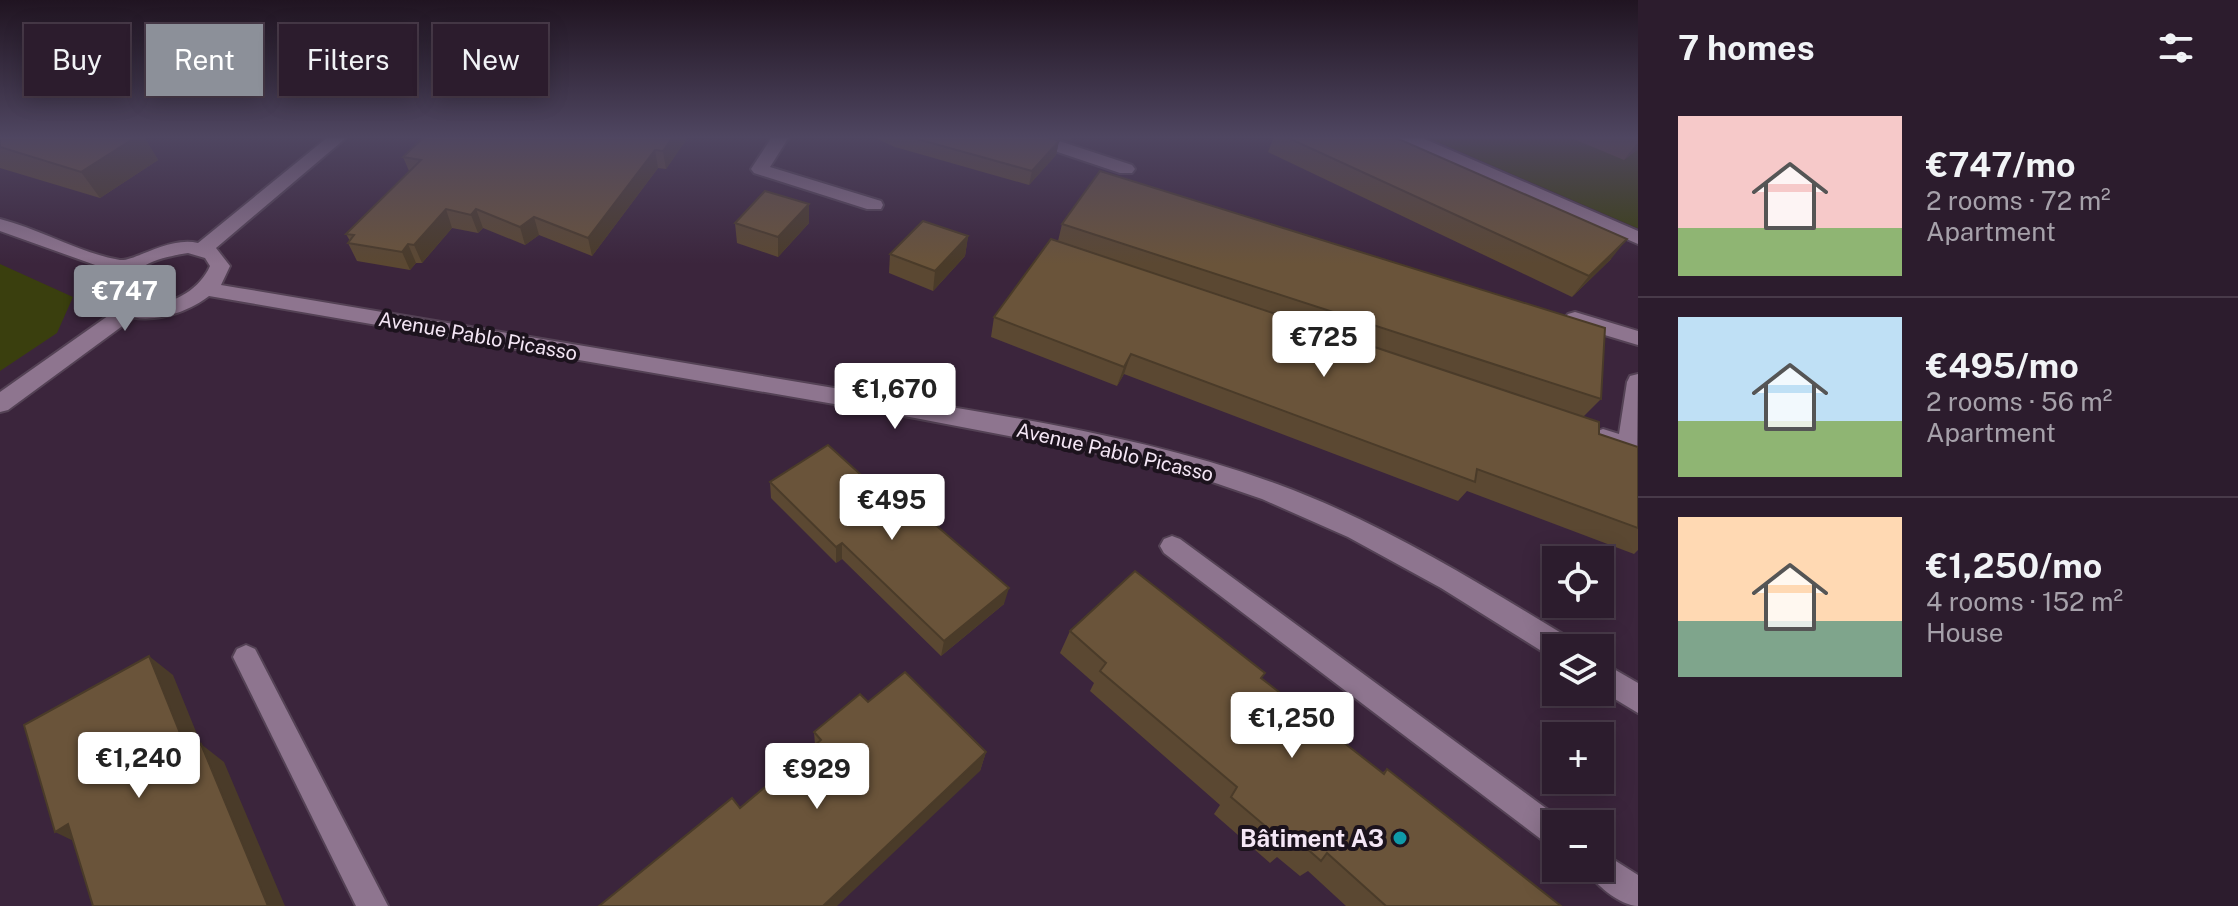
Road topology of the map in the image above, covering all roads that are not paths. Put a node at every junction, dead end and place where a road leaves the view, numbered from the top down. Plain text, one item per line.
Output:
1 (287, 179) edge
2 (793, 179) edge
3 (1503, 179) edge
4 (874, 205) dead end
5 (0, 225) edge
6 (1638, 238) edge
7 (203, 249) junction
8 (126, 269) junction
9 (207, 289) junction
10 (129, 311) junction
11 (1548, 311) edge
12 (1638, 338) edge
13 (1638, 382) edge
14 (0, 404) edge
15 (1584, 431) edge
16 (1172, 546) dead end
17 (1542, 636) edge
18 (246, 657) dead end
19 (1614, 683) edge
20 (1638, 699) edge
21 (1542, 823) edge
22 (1614, 876) edge
23 (1638, 894) edge
24 (372, 906) edge

1 - 7 main road
2 - 4 main road
3 - 6 main road
5 - 8 main road
7 - 8 main road
7 - 9 main road
8 - 10 main road
9 - 10 main road
9 - 17 main road, Avenue Pablo Picasso
10 - 14 main road
11 - 12 main road
13 - 15 main road
16 - 21 lane
18 - 24 lane
19 - 20 main road
22 - 23 lane

